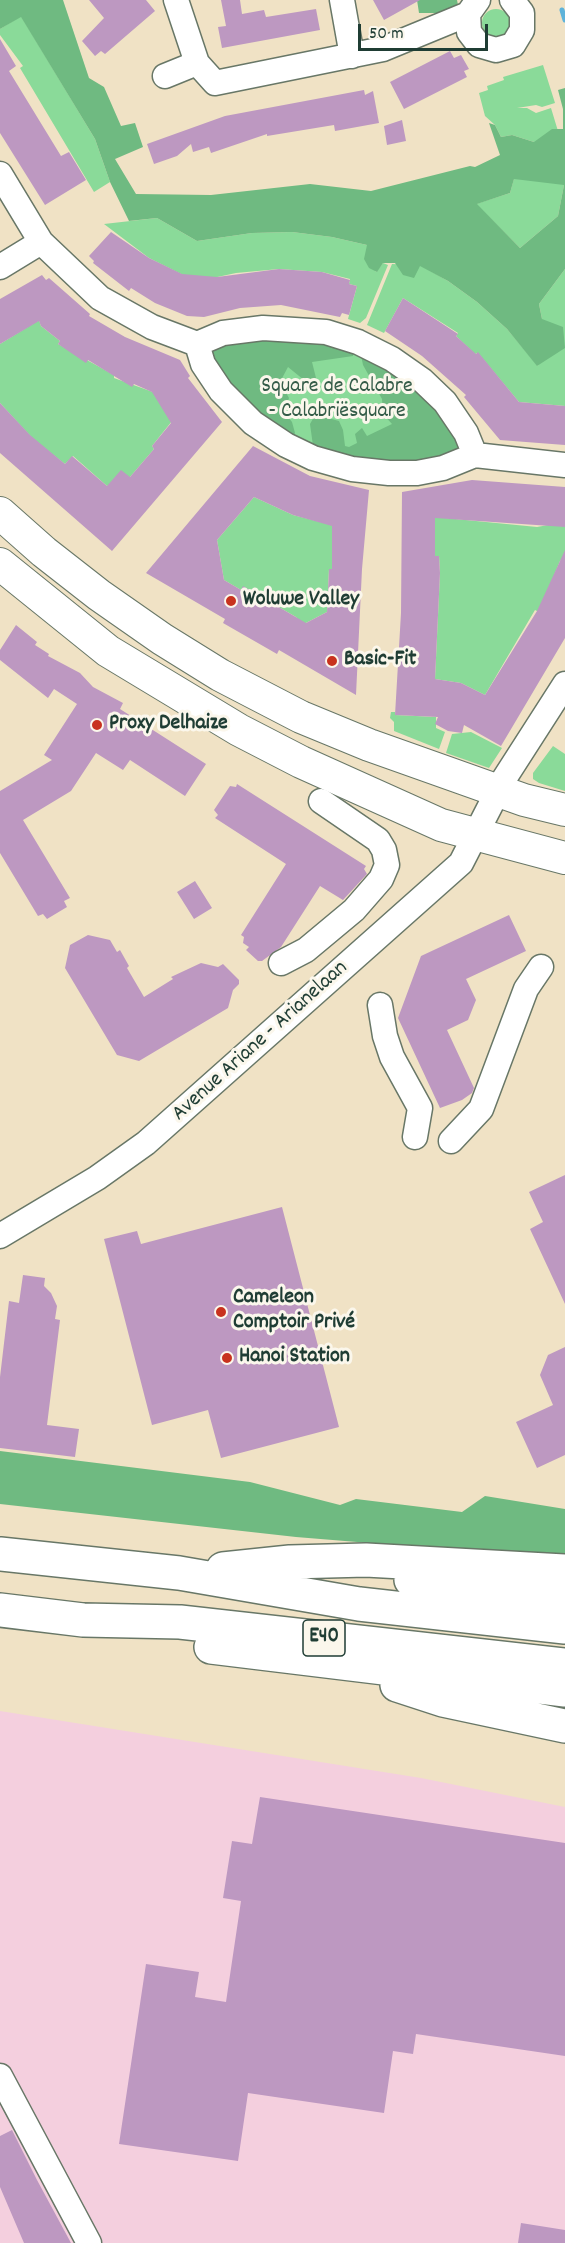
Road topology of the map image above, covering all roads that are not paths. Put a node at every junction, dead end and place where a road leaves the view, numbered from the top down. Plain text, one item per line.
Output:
1 (176, 0) edge
2 (342, 0) edge
3 (523, 2) edge
4 (473, 7) edge
5 (352, 56) junction
6 (197, 63) junction
7 (165, 76) dead end
8 (0, 174) edge
9 (41, 242) junction
10 (0, 267) edge
11 (197, 344) junction
12 (475, 455) junction
13 (565, 465) edge
14 (0, 513) edge
15 (0, 564) edge
16 (565, 684) edge
17 (321, 801) dead end
18 (565, 810) edge
19 (488, 813) junction
20 (565, 858) edge
21 (281, 963) dead end
22 (541, 967) dead end
23 (380, 1005) dead end
24 (416, 1137) dead end
25 (451, 1141) dead end
26 (0, 1236) edge
27 (0, 1554) edge
28 (290, 1562) junction
29 (565, 1571) edge
30 (179, 1573) junction
31 (565, 1600) edge
32 (0, 1610) edge
33 (83, 1620) junction
34 (565, 1628) edge
35 (333, 1664) junction
36 (565, 1665) edge
37 (565, 1690) edge
38 (565, 1726) edge
39 (0, 2076) edge
40 (89, 2243) edge

1 - 6 street
2 - 5 street
3 - 4 street
4 - 5 street
5 - 6 street
6 - 7 street
8 - 9 street
9 - 10 street
9 - 11 street
11 - 12 street
11 - 12 street
12 - 13 street
14 - 19 main road
15 - 19 main road
16 - 19 street, Avenue Ariane - Arianelaan
17 - 21 street
18 - 19 main road
19 - 20 main road
19 - 26 street, Avenue Ariane - Arianelaan
22 - 25 street
23 - 24 street
27 - 30 highway, E40
28 - 29 highway
28 - 30 highway, E40
28 - 31 highway, E40
30 - 34 highway, E40
32 - 33 highway, E40
33 - 35 highway, E40
33 - 36 highway, E40
35 - 37 highway, E40
35 - 38 highway
39 - 40 street

